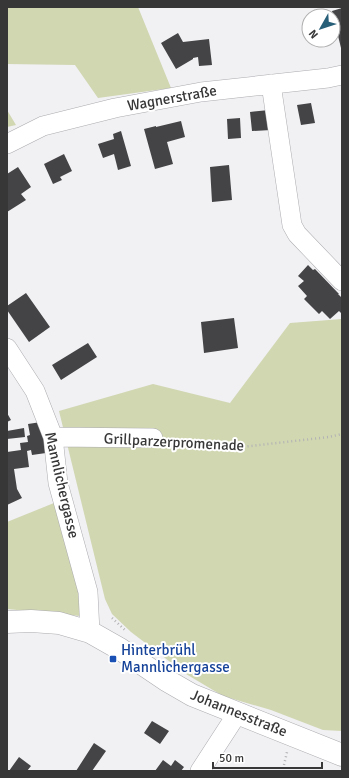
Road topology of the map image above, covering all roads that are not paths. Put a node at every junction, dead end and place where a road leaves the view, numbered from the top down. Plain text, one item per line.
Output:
1 (342, 75) edge
2 (271, 84) junction
3 (7, 144) edge
4 (342, 281) edge
5 (7, 348) edge
6 (53, 437) junction
7 (153, 438) road end
8 (7, 622) edge
9 (90, 632) junction
10 (237, 714) junction
11 (342, 755) edge
12 (200, 771) edge

1 - 2 street, Wagnerstraße
2 - 3 street, Wagnerstraße
2 - 4 street
5 - 6 street, Mannlichergasse
6 - 7 street, Grillparzerpromenade
6 - 9 street, Mannlichergasse
8 - 9 main road, Johannesstraße
9 - 10 main road, Johannesstraße
10 - 11 main road, Johannesstraße
10 - 12 street

